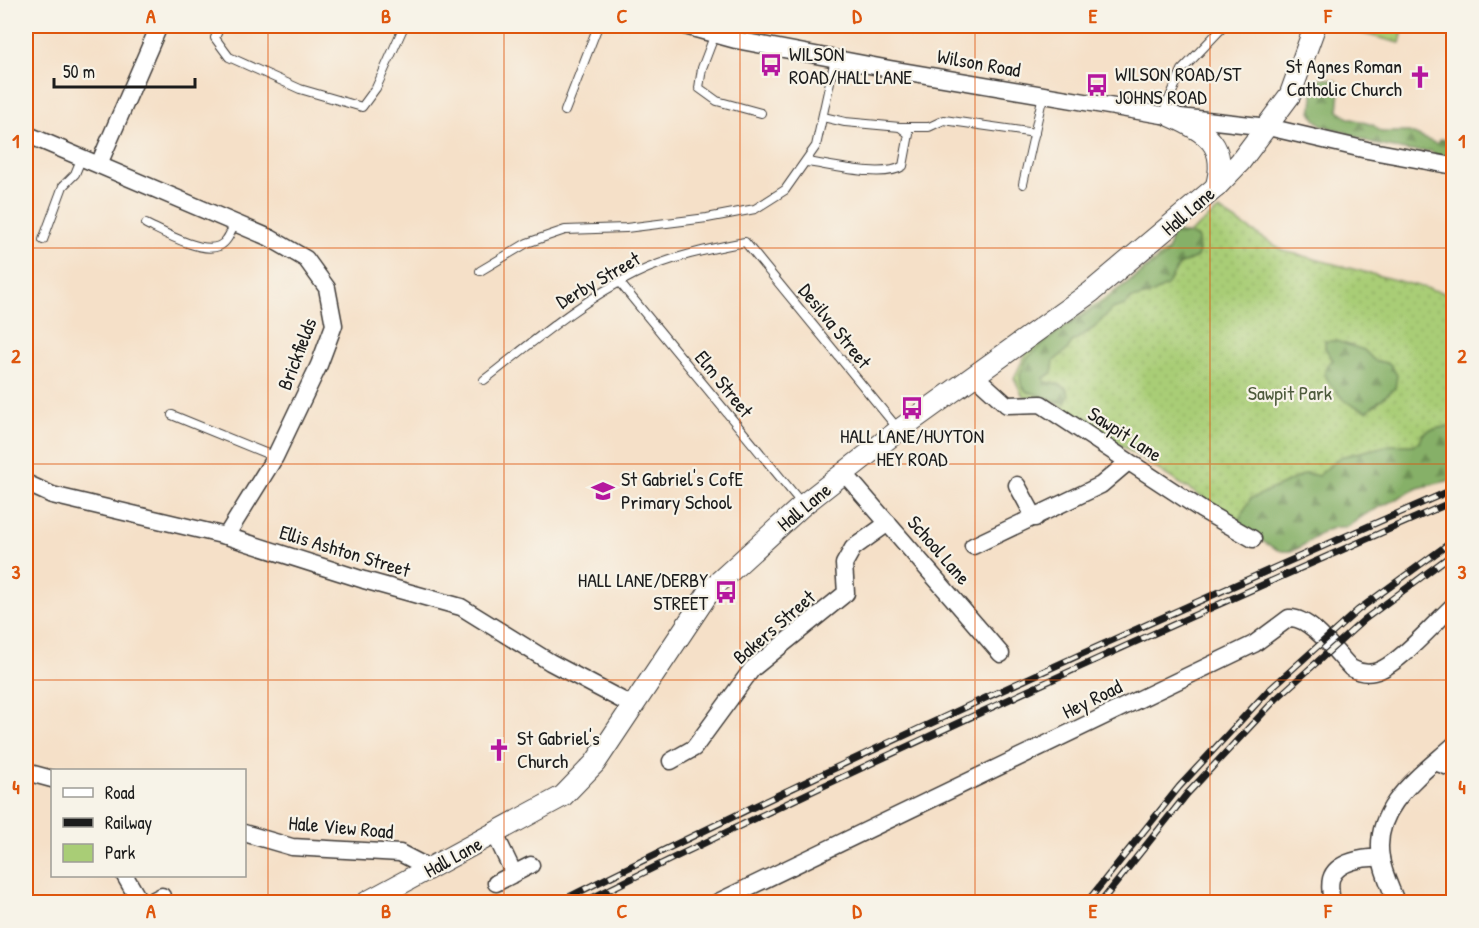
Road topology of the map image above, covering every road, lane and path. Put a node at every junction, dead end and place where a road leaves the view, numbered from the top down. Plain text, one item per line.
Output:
1 (159, 26) edge
2 (220, 26) edge
3 (404, 26) edge
4 (598, 26) edge
5 (685, 26) edge
6 (1224, 26) edge
7 (1316, 26) edge
8 (715, 34) junction
9 (835, 59) junction
10 (1043, 95) junction
11 (565, 111) dead end
12 (761, 113) dead end
13 (1166, 115) junction
14 (823, 117) junction
15 (900, 127) junction
16 (1268, 127) junction
17 (1035, 133) junction
18 (26, 134) edge
19 (82, 157) junction
20 (807, 162) junction
21 (99, 164) junction
22 (1454, 166) edge
23 (1023, 184) dead end
24 (1216, 188) junction
25 (235, 223) junction
26 (146, 224) dead end
27 (43, 240) dead end
28 (745, 242) joint
29 (480, 271) dead end
30 (620, 282) junction
31 (974, 375) junction
32 (484, 380) dead end
33 (172, 415) dead end
34 (899, 430) junction
35 (275, 457) junction
36 (1128, 462) junction
37 (845, 474) junction
38 (26, 483) edge
39 (1017, 485) dead end
40 (803, 506) junction
41 (1035, 518) junction
42 (888, 523) junction
43 (226, 536) junction
44 (1253, 539) dead end
45 (973, 546) dead end
46 (1454, 605) edge
47 (1001, 654) dead end
48 (633, 706) junction
49 (1454, 746) edge
50 (672, 761) dead end
51 (1436, 762) junction
52 (1454, 769) edge
53 (26, 772) edge
54 (51, 779) edge
55 (246, 834) edge
56 (495, 834) junction
57 (1381, 858) junction
58 (531, 866) dead end
59 (431, 869) junction
60 (514, 874) junction
61 (126, 877) edge
62 (496, 883) dead end
63 (140, 903) edge
64 (367, 903) edge
65 (718, 903) edge
66 (1332, 903) edge
67 (1396, 903) edge

1 - 21 street
2 - 3 lane
4 - 11 lane
5 - 8 street, Wilson Road
6 - 13 lane
7 - 16 street, Hall Lane
8 - 9 street, Wilson Road
8 - 12 lane
9 - 10 street, Wilson Road
9 - 14 lane
10 - 13 street, Wilson Road
10 - 17 lane
13 - 16 street, Wilson Road
13 - 24 street
14 - 15 lane
14 - 20 lane
15 - 17 lane
15 - 20 lane
16 - 22 street, Wilson Road
16 - 24 street, Hall Lane
17 - 23 lane
18 - 19 street, Brickfields
19 - 21 street, Brickfields
19 - 27 lane
20 - 29 lane
21 - 25 street, Brickfields
24 - 31 street, Hall Lane
25 - 26 lane
25 - 35 street, Brickfields
28 - 30 lane, Derby Street
28 - 34 lane, Desilva Street
30 - 32 lane, Derby Street
30 - 40 lane, Elm Street
31 - 34 street, Hall Lane
31 - 36 street, Sawpit Lane
33 - 35 lane
34 - 37 street, Hall Lane
35 - 43 street, Brickfields
36 - 41 street
36 - 44 street, Sawpit Lane
37 - 40 street, Hall Lane
37 - 42 street, School Lane
38 - 43 street, Ellis Ashton Street
39 - 41 street
40 - 48 street, Hall Lane
41 - 45 street
42 - 47 street, School Lane
42 - 50 street, Bakers Street
43 - 48 street, Ellis Ashton Street
46 - 65 street, Hey Road
48 - 56 street, Hall Lane
49 - 51 street
51 - 52 street
51 - 57 street
53 - 54 street
55 - 59 street, Hale View Road
56 - 59 street, Hall Lane
56 - 60 street
57 - 66 street
57 - 67 street
58 - 60 street
59 - 64 street, Hall Lane
60 - 62 street
61 - 63 street

